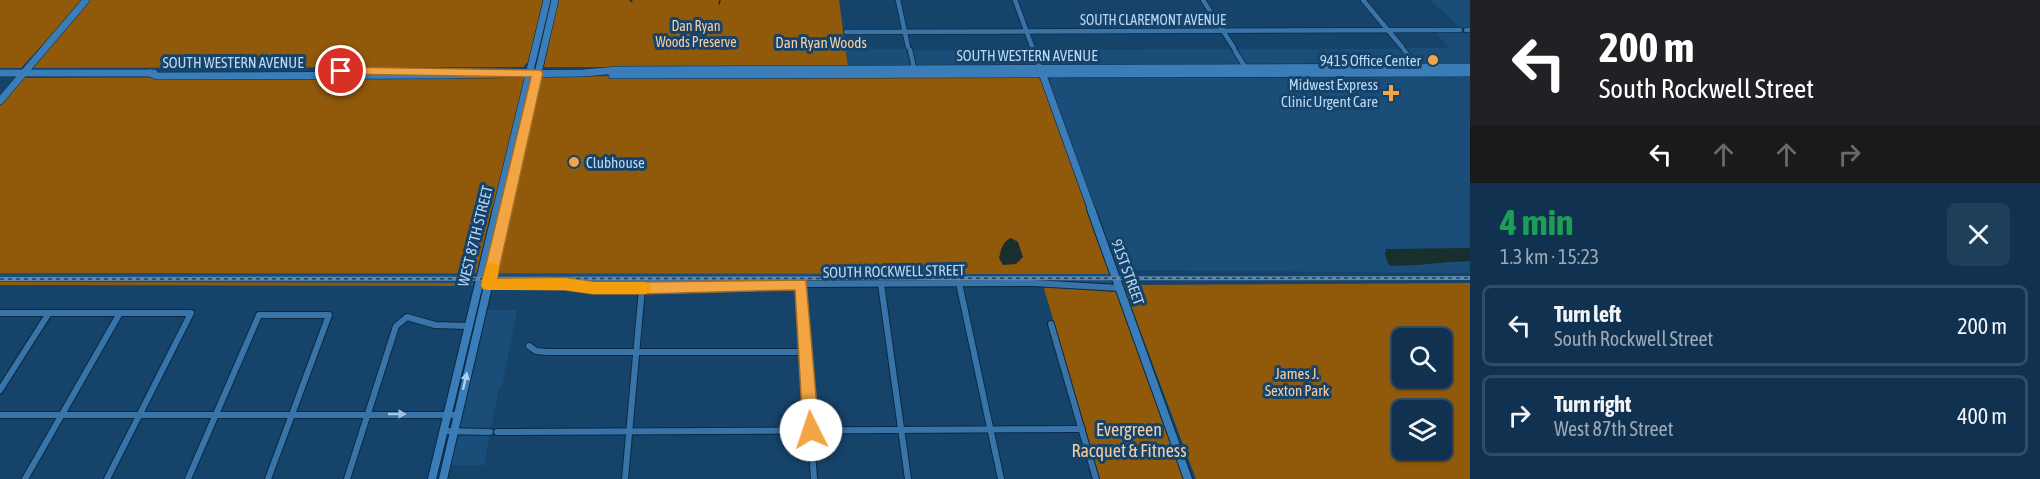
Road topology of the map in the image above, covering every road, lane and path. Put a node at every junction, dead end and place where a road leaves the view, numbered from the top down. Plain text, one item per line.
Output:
1 (87, 0) edge
2 (548, 0) edge
3 (555, 0) edge
4 (898, 0) edge
5 (1014, 0) edge
6 (1203, 0) edge
7 (1363, 0) edge
8 (1222, 30) junction
9 (1388, 30) junction
10 (1460, 30) dead end
11 (1026, 31) junction
12 (846, 32) dead end
13 (905, 32) junction
14 (1234, 50) joint
15 (1418, 67) junction
16 (1470, 67) edge
17 (1167, 68) junction
18 (1247, 70) junction
19 (915, 71) junction
20 (1041, 71) junction
21 (0, 73) edge
22 (24, 73) junction
23 (533, 73) junction
24 (1470, 73) edge
25 (1128, 74) junction
26 (0, 101) edge
27 (959, 283) junction
28 (801, 284) junction
29 (880, 284) junction
30 (488, 285) junction
31 (642, 288) junction
32 (1119, 288) junction
33 (0, 313) edge
34 (49, 313) junction
35 (120, 313) junction
36 (404, 318) joint
37 (1051, 324) dead end
38 (468, 326) junction
39 (529, 346) dead end
40 (636, 352) junction
41 (806, 352) junction
42 (460, 360) junction
43 (470, 361) junction
44 (0, 390) edge
45 (140, 414) junction
46 (217, 414) junction
47 (293, 414) junction
48 (368, 414) junction
49 (0, 415) edge
50 (61, 415) junction
51 (458, 415) junction
52 (447, 416) junction
53 (1082, 429) junction
54 (811, 430) junction
55 (901, 430) junction
56 (991, 430) junction
57 (443, 431) junction
58 (454, 431) junction
59 (629, 431) junction
60 (494, 432) joint
61 (25, 479) edge
62 (107, 479) edge
63 (188, 479) edge
64 (268, 479) edge
65 (347, 479) edge
66 (432, 479) edge
67 (443, 479) edge
68 (625, 479) edge
69 (814, 479) edge
70 (908, 479) edge
71 (1001, 479) edge
72 (1096, 479) edge
73 (1188, 479) edge

1 - 22 main road
2 - 23 main road, WEST 87TH STREET
3 - 23 main road, WEST 87TH STREET
4 - 13 street
5 - 11 street
6 - 8 street
7 - 9 street
8 - 9 street, SOUTH CLAREMONT AVENUE
8 - 11 street, SOUTH CLAREMONT AVENUE
8 - 14 street
9 - 10 street, SOUTH CLAREMONT AVENUE
9 - 15 street
11 - 13 street, SOUTH CLAREMONT AVENUE
11 - 20 street
12 - 13 street, SOUTH CLAREMONT AVENUE
13 - 19 street
14 - 18 street
15 - 16 main road, SOUTH WESTERN AVENUE
15 - 18 main road, SOUTH WESTERN AVENUE
17 - 18 main road, SOUTH WESTERN AVENUE
17 - 20 main road, SOUTH WESTERN AVENUE
17 - 25 main road
18 - 24 main road, SOUTH WESTERN AVENUE
18 - 25 main road, SOUTH WESTERN AVENUE
19 - 20 main road, SOUTH WESTERN AVENUE
19 - 23 main road, SOUTH WESTERN AVENUE
20 - 25 main road, SOUTH WESTERN AVENUE
20 - 32 main road, 91ST STREET
21 - 22 main road, SOUTH WESTERN AVENUE
22 - 23 main road, SOUTH WESTERN AVENUE
22 - 26 main road
23 - 30 main road, WEST 87TH STREET
23 - 38 main road, WEST 87TH STREET
27 - 29 street, SOUTH ROCKWELL STREET
27 - 32 street, SOUTH ROCKWELL STREET
27 - 56 street
28 - 29 street, SOUTH ROCKWELL STREET
28 - 31 street, SOUTH ROCKWELL STREET
28 - 41 street
29 - 55 street
30 - 31 street, SOUTH ROCKWELL STREET
30 - 43 main road, WEST 87TH STREET
31 - 40 street
32 - 73 main road, 91ST STREET
33 - 34 street
34 - 35 street
34 - 44 street
35 - 45 street
35 - 50 street
36 - 38 street
36 - 48 street
37 - 53 street
38 - 42 main road, WEST 87TH STREET
39 - 40 street
40 - 41 street
40 - 59 street
41 - 54 street
42 - 43 main road
42 - 52 main road, WEST 87TH STREET
51 -> 43 main road, WEST 87TH STREET
45 - 46 street
45 - 50 street
45 - 62 street
46 - 47 street
46 - 47 street
46 - 63 street
47 - 48 street
47 - 64 street
48 -> 52 street
48 - 65 street
49 - 50 street
50 - 61 street
51 - 52 street
51 - 58 main road, WEST 87TH STREET
52 - 57 main road, WEST 87TH STREET
53 - 56 street
53 - 72 street
54 - 55 street
54 - 59 street
54 - 69 street
55 - 56 street
55 - 70 street
56 - 71 street
57 - 58 street
57 - 66 main road, WEST 87TH STREET
58 - 60 street
58 - 67 main road, WEST 87TH STREET
59 - 60 street
59 - 68 street

